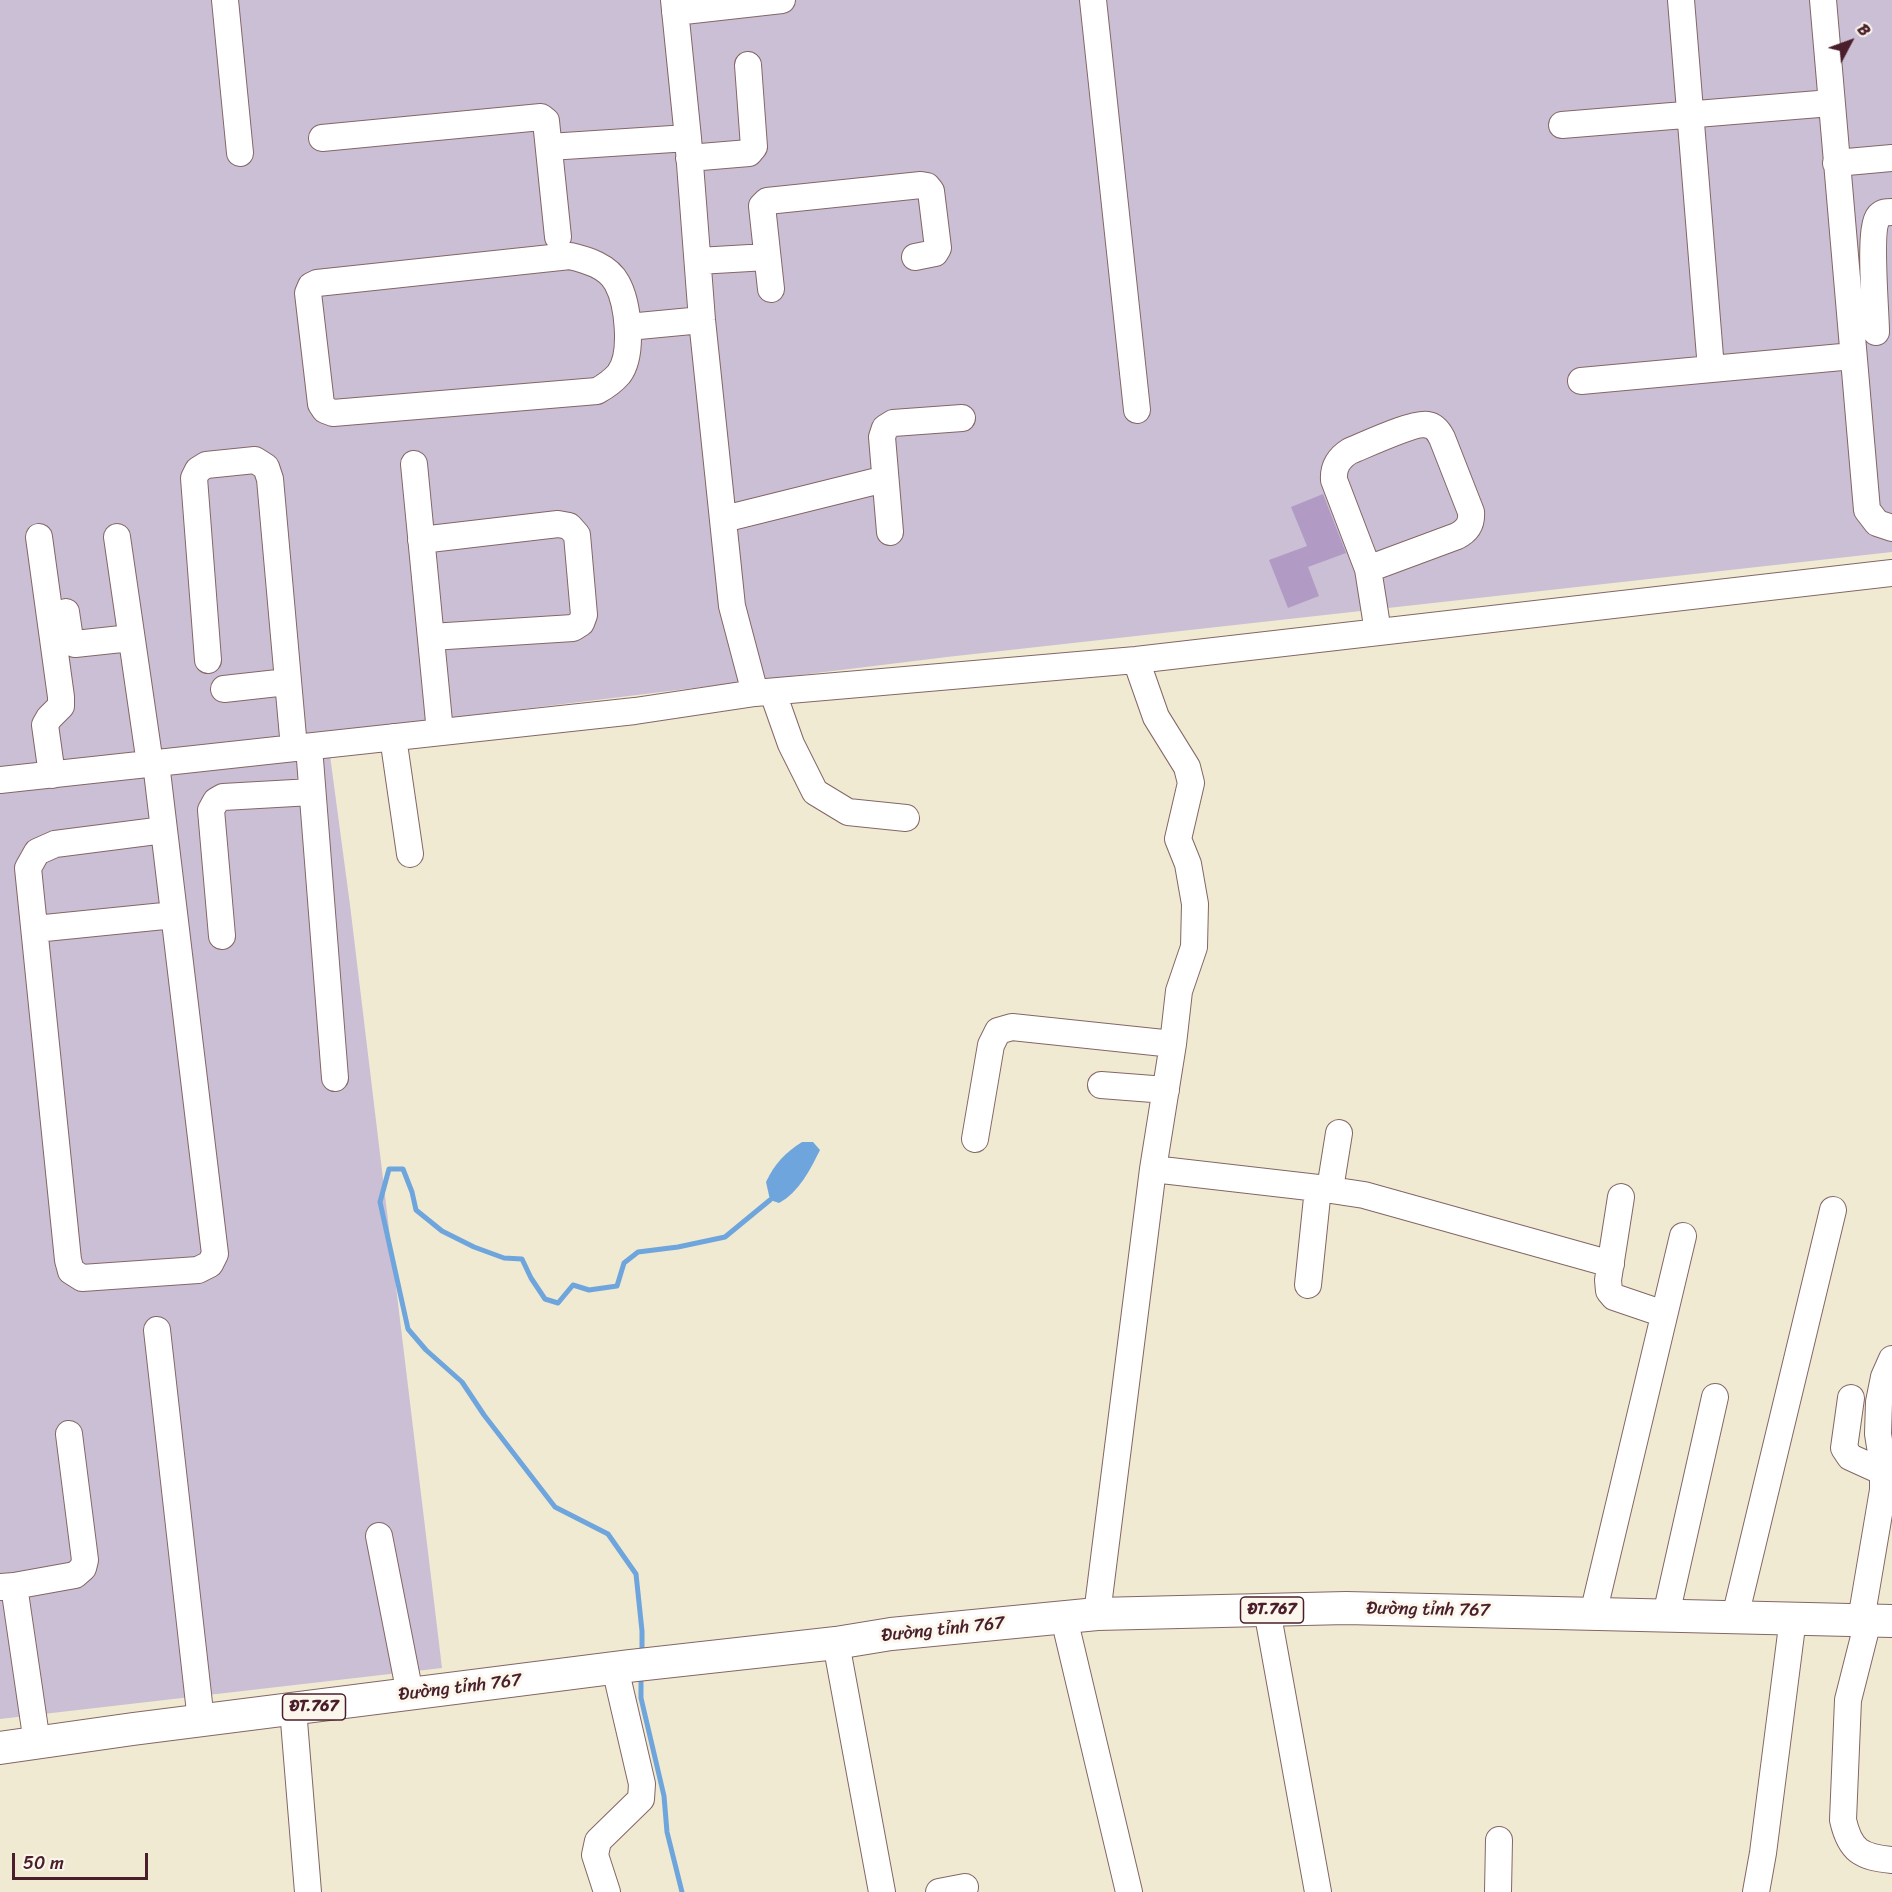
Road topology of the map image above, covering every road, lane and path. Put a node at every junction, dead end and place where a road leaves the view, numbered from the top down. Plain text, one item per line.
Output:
1 (225, 0) edge
2 (782, 0) edge
3 (1093, 0) edge
4 (1681, 0) edge
5 (1823, 0) edge
6 (674, 6) edge
7 (748, 65) dead end
8 (1832, 103) junction
9 (1691, 115) junction
10 (1562, 125) dead end
11 (322, 138) dead end
12 (549, 147) junction
13 (688, 148) junction
14 (240, 153) dead end
15 (1892, 158) edge
16 (1836, 163) junction
17 (1892, 212) edge
18 (558, 237) dead end
19 (767, 257) junction
20 (915, 257) dead end
21 (698, 261) junction
22 (771, 289) dead end
23 (702, 320) junction
24 (628, 327) junction
25 (1884, 332) edge
26 (1852, 345) junction
27 (1711, 369) junction
28 (1581, 381) dead end
29 (1137, 410) dead end
30 (962, 418) dead end
31 (414, 464) dead end
32 (885, 479) junction
33 (724, 519) junction
34 (1892, 528) edge
35 (890, 532) dead end
36 (39, 537) dead end
37 (117, 537) dead end
38 (421, 540) junction
39 (1368, 569) junction
40 (1892, 573) edge
41 (66, 612) dead end
42 (1378, 632) junction
43 (431, 637) junction
44 (131, 638) junction
45 (208, 660) dead end
46 (1136, 660) junction
47 (287, 682) junction
48 (224, 689) dead end
49 (764, 693) junction
50 (440, 732) junction
51 (393, 737) junction
52 (301, 747) junction
53 (153, 764) junction
54 (52, 775) junction
55 (0, 780) edge
56 (312, 792) junction
57 (906, 818) dead end
58 (164, 830) junction
59 (410, 854) dead end
60 (174, 915) junction
61 (35, 929) junction
62 (222, 936) dead end
63 (1173, 1044) junction
64 (335, 1078) dead end
65 (1101, 1084) dead end
66 (1166, 1090) junction
67 (1339, 1133) dead end
68 (975, 1139) dead end
69 (1153, 1169) junction
70 (1324, 1188) junction
71 (1621, 1197) dead end
72 (1833, 1210) dead end
73 (1683, 1236) dead end
74 (1611, 1264) junction
75 (1308, 1285) dead end
76 (1664, 1314) junction
77 (157, 1330) dead end
78 (1892, 1360) edge
79 (1715, 1397) dead end
80 (1851, 1398) dead end
81 (69, 1434) dead end
82 (1883, 1472) junction
83 (379, 1536) dead end
84 (7, 1587) edge
85 (1267, 1610) junction
86 (1097, 1614) junction
87 (1593, 1614) junction
88 (1666, 1615) junction
89 (1735, 1617) junction
90 (1064, 1618) junction
91 (1793, 1618) junction
92 (1874, 1621) edge
93 (836, 1642) junction
94 (632, 1666) junction
95 (410, 1694) junction
96 (293, 1709) junction
97 (201, 1721) junction
98 (37, 1743) junction
99 (0, 1748) edge
100 (1499, 1840) dead end
101 (1892, 1860) edge
102 (965, 1887) dead end
103 (308, 1892) edge
104 (607, 1892) edge
105 (882, 1892) edge
106 (939, 1892) edge
107 (1129, 1892) edge
108 (1318, 1892) edge
109 (1498, 1892) edge
110 (1756, 1892) edge

1 - 14 street
2 - 6 street
3 - 29 street
4 - 9 street
5 - 8 street
6 - 13 street
7 - 13 street
8 - 9 street
8 - 16 street
9 - 10 street
9 - 27 street
11 - 12 street
12 - 13 street
12 - 18 street
13 - 21 street
15 - 16 street
16 - 26 street
17 - 25 street
19 - 20 street
19 - 21 street
19 - 22 street
21 - 23 street
23 - 24 street
23 - 33 street
24 - 24 street
25 - 26 street
26 - 27 street
26 - 34 street
27 - 28 street
30 - 32 street
31 - 38 street
32 - 33 street
32 - 35 street
33 - 49 street
36 - 54 street
37 - 44 street
38 - 43 street
38 - 43 street
39 - 39 street
39 - 42 street
40 - 42 street
41 - 44 street
42 - 46 street
43 - 50 street
44 - 53 street
45 - 47 street
46 - 49 street
46 - 63 street
47 - 48 street
47 - 52 street
49 - 50 street
49 - 57 street
50 - 51 street
51 - 52 street
51 - 59 street
52 - 53 street
52 - 56 street
53 - 54 street
53 - 58 street
54 - 55 street
56 - 62 street
56 - 64 street
58 - 60 street
58 - 61 street
60 - 61 street
60 - 61 street
63 - 66 street
63 - 68 street
65 - 66 street
66 - 69 street
67 - 70 street
69 - 70 street
69 - 86 street
70 - 74 street
70 - 75 street
71 - 74 street
72 - 89 street
73 - 76 street
74 - 76 street
76 - 87 street
77 - 97 street
78 - 82 street
79 - 88 street
80 - 82 street
81 - 84 street
82 - 92 street
83 - 95 street
84 - 98 street
85 - 86 main road, Đường tỉnh 767 / ĐT.767
85 - 87 main road, Đường tỉnh 767 / ĐT.767
85 - 108 street
86 - 90 main road, Đường tỉnh 767 / ĐT.767
87 - 88 main road, Đường tỉnh 767 / ĐT.767
88 - 89 main road, Đường tỉnh 767 / ĐT.767
89 - 91 main road, Đường tỉnh 767 / ĐT.767
90 - 93 main road, Đường tỉnh 767 / ĐT.767
90 - 107 street
91 - 92 main road, Đường tỉnh 767 / ĐT.767
91 - 110 street
92 - 101 street
93 - 94 main road, Đường tỉnh 767 / ĐT.767
93 - 105 street
94 - 95 main road, Đường tỉnh 767 / ĐT.767
94 - 104 street
95 - 96 main road, Đường tỉnh 767 / ĐT.767
96 - 97 main road, Đường tỉnh 767 / ĐT.767
96 - 103 street
97 - 98 main road, Đường tỉnh 767 / ĐT.767
98 - 99 main road, Đường tỉnh 767 / ĐT.767
100 - 109 street
102 - 106 street

